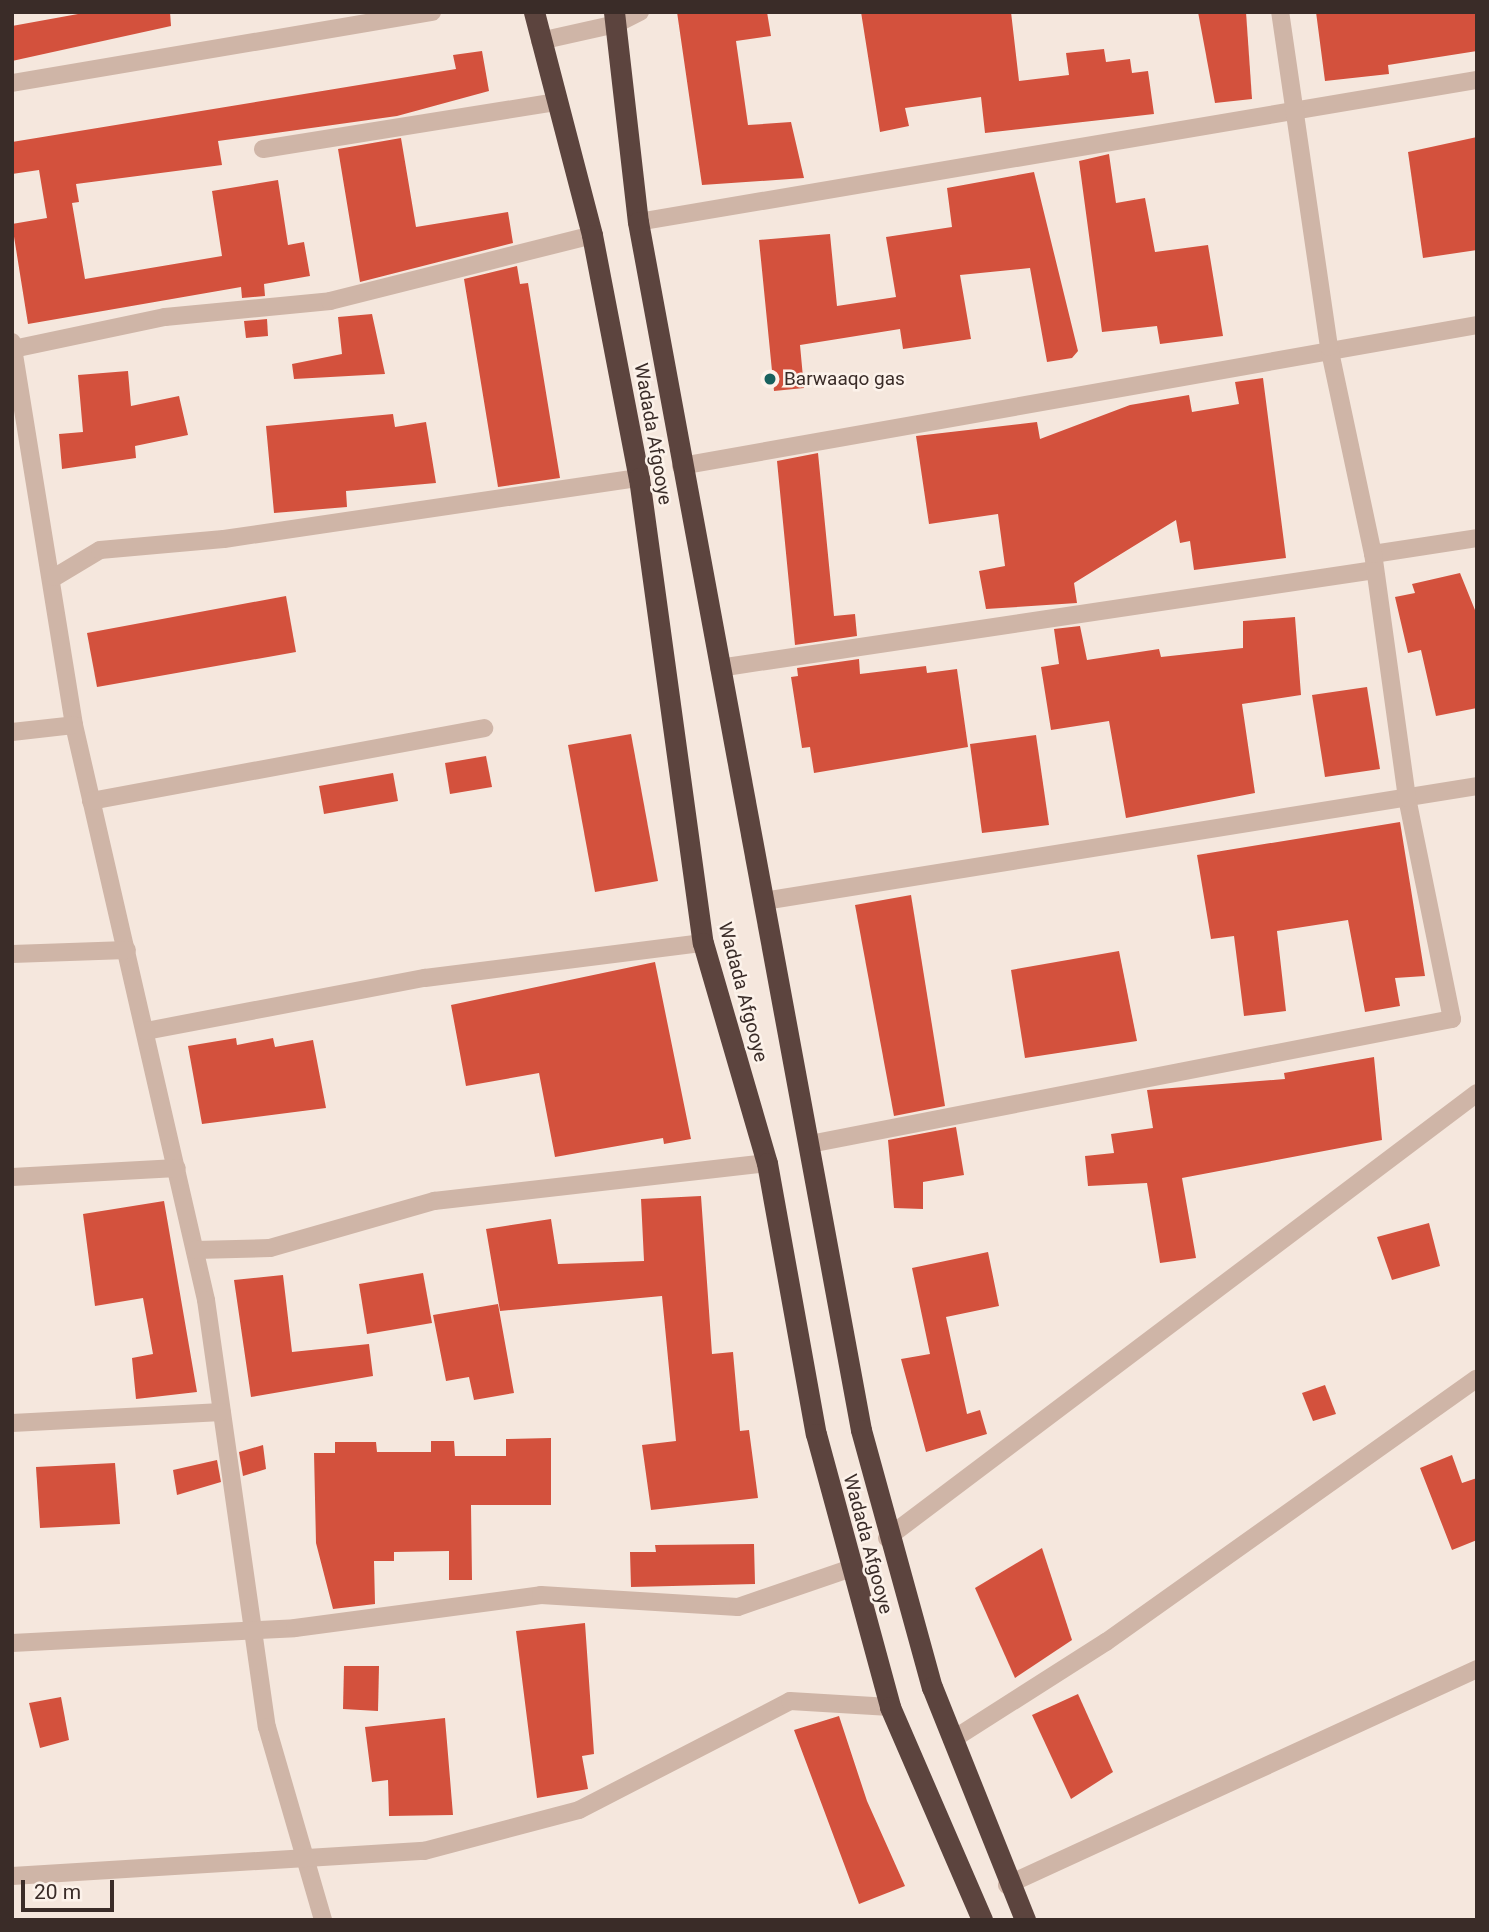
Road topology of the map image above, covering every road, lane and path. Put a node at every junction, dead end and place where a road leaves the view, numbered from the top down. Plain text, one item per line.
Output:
1 (432, 12) edge
2 (534, 12) edge
3 (640, 12) edge
4 (1280, 12) edge
5 (615, 18) edge
6 (540, 41) junction
7 (1477, 80) edge
8 (12, 83) edge
9 (555, 102) junction
10 (1294, 110) junction
11 (263, 149) dead end
12 (638, 222) junction
13 (592, 235) junction
14 (1477, 325) edge
15 (13, 346) edge
16 (1329, 347) junction
17 (681, 466) junction
18 (639, 478) junction
19 (1477, 538) edge
20 (1374, 562) junction
21 (55, 577) junction
22 (719, 668) junction
23 (74, 725) junction
24 (484, 728) dead end
25 (12, 732) edge
26 (1477, 786) edge
27 (1407, 798) junction
28 (91, 801) junction
29 (764, 901) junction
30 (703, 943) junction
31 (127, 950) junction
32 (12, 954) edge
33 (146, 1031) junction
34 (1477, 1093) edge
35 (810, 1144) junction
36 (767, 1163) junction
37 (177, 1168) junction
38 (12, 1177) edge
39 (195, 1250) junction
40 (1477, 1378) edge
41 (222, 1412) junction
42 (12, 1423) edge
43 (887, 1538) junction
44 (849, 1569) junction
45 (253, 1629) junction
46 (12, 1643) edge
47 (1477, 1670) edge
48 (890, 1707) junction
49 (952, 1740) junction
50 (304, 1860) junction
51 (12, 1875) edge
52 (1007, 1885) junction
53 (323, 1920) edge
54 (982, 1920) edge
55 (1025, 1920) edge

1 - 8 street
2 - 6 highway, Wadada Afgooye
3 - 5 street
4 - 10 street
5 - 6 street
5 - 12 highway, Wadada Afgooye
6 - 9 highway, Wadada Afgooye
7 - 10 street
9 - 11 street
9 - 13 highway, Wadada Afgooye
10 - 12 street
10 - 16 street
12 - 17 highway, Wadada Afgooye
13 - 15 street
13 - 18 highway, Wadada Afgooye
14 - 16 street
15 - 21 street
16 - 17 street
16 - 20 street
17 - 22 highway, Wadada Afgooye
18 - 21 street
18 - 30 highway, Wadada Afgooye
19 - 20 street
20 - 22 street
20 - 27 street
21 - 23 street
22 - 29 highway, Wadada Afgooye
23 - 25 street
23 - 28 street
24 - 28 street
26 - 27 street
27 - 29 street
27 - 35 street
28 - 31 street
29 - 35 highway, Wadada Afgooye
30 - 33 street
30 - 36 highway, Wadada Afgooye
31 - 32 street
31 - 33 street
33 - 37 street
34 - 43 street
35 - 43 highway, Wadada Afgooye
36 - 39 street
36 - 44 highway, Wadada Afgooye
37 - 38 street
37 - 39 street
39 - 41 street
40 - 49 street
41 - 42 street
41 - 45 street
43 - 49 highway, Wadada Afgooye
44 - 45 street
44 - 48 highway, Wadada Afgooye
45 - 46 street
45 - 50 street
47 - 52 street
48 - 50 street
48 - 54 highway, Wadada Afgooye
49 - 52 highway, Wadada Afgooye
50 - 51 street
50 - 53 street
52 - 55 highway, Wadada Afgooye

